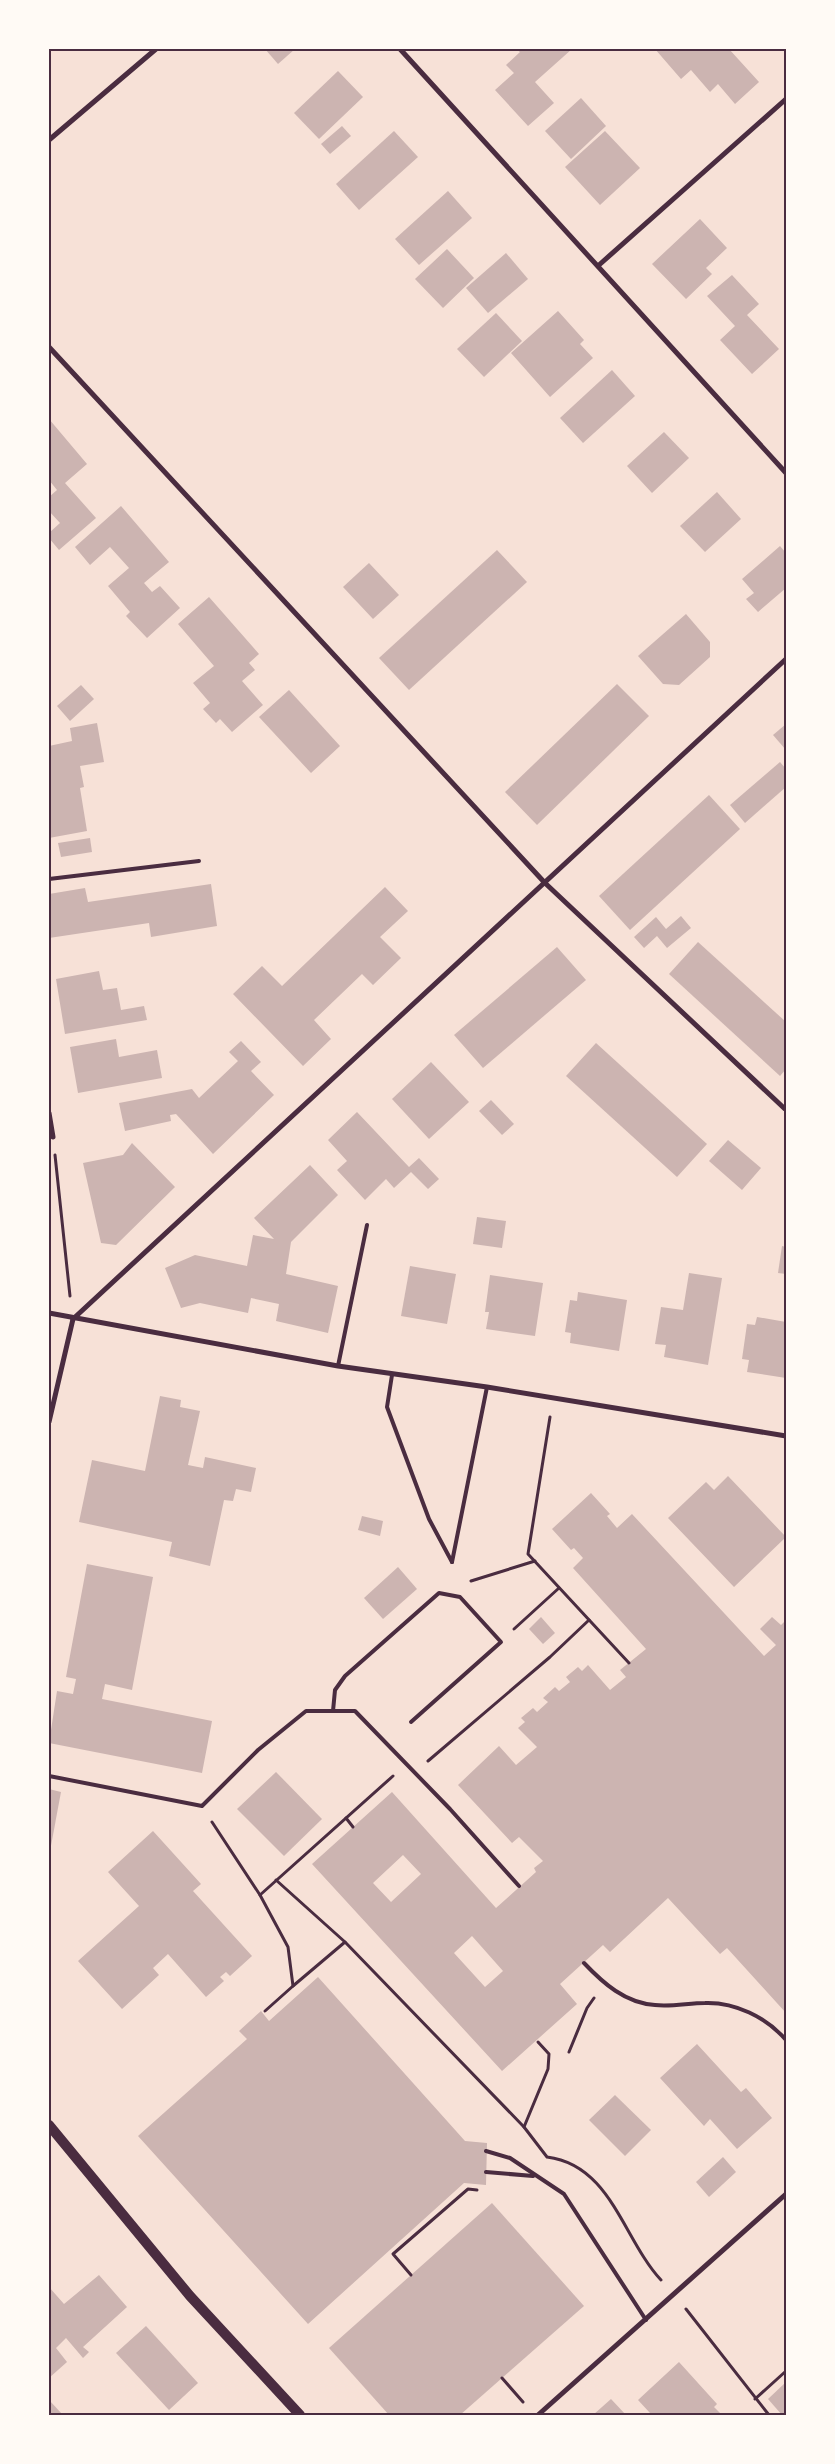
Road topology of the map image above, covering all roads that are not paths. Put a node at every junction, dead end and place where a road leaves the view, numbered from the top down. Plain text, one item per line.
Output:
1 (156, 49) edge
2 (400, 49) edge
3 (786, 99) edge
4 (49, 140) edge
5 (599, 265) junction
6 (49, 348) edge
7 (786, 474) edge
8 (786, 658) edge
9 (199, 861) dead end
10 (49, 879) edge
11 (545, 882) junction
12 (786, 1109) edge
13 (49, 1113) edge
14 (53, 1137) road end
15 (367, 1225) dead end
16 (49, 1313) edge
17 (73, 1318) junction
18 (338, 1366) junction
19 (392, 1375) junction
20 (487, 1387) junction
21 (49, 1422) edge
22 (786, 1436) edge
23 (334, 1711) junction
24 (411, 1722) dead end
25 (49, 1776) edge
26 (519, 1886) dead end
27 (584, 1963) dead end
28 (786, 2040) edge
29 (49, 2125) edge
30 (486, 2151) dead end
31 (486, 2172) dead end
32 (536, 2177) junction
33 (786, 2194) edge
34 (646, 2320) junction
35 (300, 2415) edge
36 (538, 2415) edge

1 - 4 street
2 - 5 street
3 - 5 street
5 - 7 street
6 - 11 street
8 - 11 street
9 - 10 lane
11 - 12 street
11 - 17 street
13 - 14 street
15 - 18 lane
16 - 17 street
17 - 18 street
17 - 21 street
18 - 19 street
19 - 20 street
19 - 20 lane
20 - 22 street
23 - 24 lane
23 - 25 lane
23 - 26 lane
27 - 28 lane
29 - 35 main road
30 - 32 lane
31 - 32 lane
32 - 34 lane
33 - 34 street
34 - 36 street

